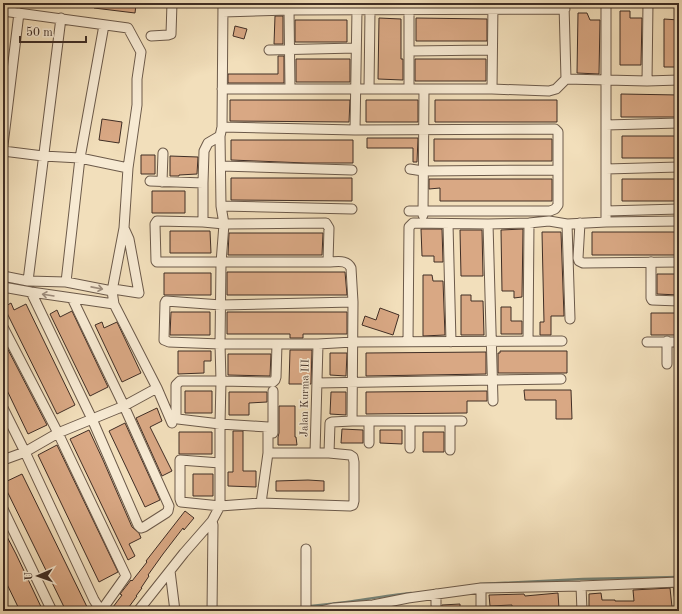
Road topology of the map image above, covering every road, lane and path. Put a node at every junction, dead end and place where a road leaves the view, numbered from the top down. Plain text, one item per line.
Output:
1 (172, 3) edge
2 (606, 3) edge
3 (648, 3) edge
4 (493, 6) edge
5 (564, 6) edge
6 (223, 8) edge
7 (289, 10) junction
8 (357, 10) junction
9 (370, 10) junction
10 (409, 10) junction
11 (3, 11) edge
12 (19, 13) junction
13 (62, 18) junction
14 (104, 25) junction
15 (151, 36) dead end
16 (356, 48) junction
17 (289, 49) junction
18 (270, 50) dead end
19 (492, 50) junction
20 (409, 51) junction
21 (566, 79) junction
22 (606, 80) junction
23 (679, 80) edge
24 (647, 81) junction
25 (424, 88) junction
26 (492, 88) junction
27 (222, 89) junction
28 (290, 89) junction
29 (356, 89) junction
30 (369, 89) junction
31 (410, 89) junction
32 (679, 123) edge
33 (606, 125) junction
34 (355, 130) junction
35 (424, 130) junction
36 (221, 132) junction
37 (3, 145) edge
38 (3, 152) edge
39 (163, 153) dead end
40 (43, 156) junction
41 (80, 158) junction
42 (221, 166) junction
43 (679, 167) edge
44 (128, 168) junction
45 (410, 169) dead end
46 (606, 169) junction
47 (352, 170) dead end
48 (558, 170) junction
49 (422, 171) junction
50 (150, 181) dead end
51 (162, 182) junction
52 (202, 183) junction
53 (221, 206) junction
54 (352, 209) dead end
55 (679, 209) edge
56 (606, 210) junction
57 (409, 211) dead end
58 (423, 211) junction
59 (550, 211) junction
60 (549, 221) junction
61 (203, 222) junction
62 (606, 222) junction
63 (679, 222) edge
64 (423, 223) junction
65 (529, 223) junction
66 (580, 223) junction
67 (224, 224) junction
68 (448, 224) junction
69 (488, 224) junction
70 (566, 224) junction
71 (124, 228) junction
72 (328, 262) junction
73 (651, 262) junction
74 (679, 262) edge
75 (221, 263) junction
76 (3, 276) edge
77 (28, 281) junction
78 (66, 282) junction
79 (3, 287) edge
80 (112, 290) junction
81 (31, 292) junction
82 (72, 298) junction
83 (679, 301) edge
84 (353, 302) junction
85 (114, 304) junction
86 (221, 305) junction
87 (570, 319) dead end
88 (3, 327) edge
89 (492, 341) junction
90 (528, 341) junction
91 (562, 341) dead end
92 (667, 341) junction
93 (353, 342) junction
94 (408, 342) junction
95 (451, 342) junction
96 (647, 342) dead end
97 (679, 342) edge
98 (220, 344) junction
99 (277, 344) junction
100 (318, 344) junction
101 (667, 364) dead end
102 (561, 379) dead end
103 (493, 380) junction
104 (221, 381) junction
105 (353, 382) junction
106 (317, 383) junction
107 (157, 388) junction
108 (273, 391) dead end
109 (494, 401) dead end
110 (124, 406) junction
111 (3, 408) edge
112 (92, 419) junction
113 (352, 421) junction
114 (369, 421) junction
115 (410, 421) junction
116 (450, 421) junction
117 (462, 421) dead end
118 (172, 423) dead end
119 (220, 424) junction
120 (58, 434) junction
121 (369, 443) dead end
122 (410, 448) dead end
123 (450, 450) dead end
124 (25, 452) junction
125 (270, 453) junction
126 (315, 453) junction
127 (329, 453) junction
128 (3, 460) edge
129 (220, 463) junction
130 (261, 503) junction
131 (220, 506) junction
132 (3, 509) edge
133 (212, 521) junction
134 (306, 549) dead end
135 (170, 571) junction
136 (679, 582) edge
137 (581, 586) junction
138 (481, 588) junction
139 (436, 594) junction
140 (679, 595) edge
141 (436, 605) dead end
142 (347, 609) edge
143 (52, 611) edge
144 (101, 611) edge
145 (138, 611) edge
146 (174, 611) edge
147 (212, 611) edge
148 (306, 611) edge
149 (321, 611) edge
150 (481, 611) edge
151 (582, 611) edge

1 - 15 street
2 - 22 street
3 - 24 street
4 - 5 street
4 - 10 street
4 - 19 street
5 - 21 street
6 - 7 street
6 - 27 street
7 - 8 street
7 - 17 street
8 - 9 street
8 - 16 street
9 - 10 street
9 - 30 street
10 - 20 street
11 - 12 street
12 - 13 street
12 - 37 street
13 - 14 street
13 - 40 street
14 - 41 street
14 - 44 street
16 - 17 street
16 - 29 street
17 - 18 street
17 - 28 street
19 - 20 street
19 - 26 street
20 - 31 street
21 - 22 street
21 - 26 street
22 - 24 street
22 - 33 street
23 - 24 street
25 - 26 street
25 - 31 street
25 - 35 street
27 - 28 street
27 - 36 street
28 - 29 street
29 - 30 street
29 - 34 street
30 - 31 street
32 - 33 street
33 - 46 street
34 - 35 street
34 - 36 street
35 - 48 street
35 - 49 street
36 - 42 street
36 - 52 street
38 - 40 street
39 - 51 street
40 - 41 street
40 - 77 street
41 - 44 street
41 - 78 street
42 - 47 street
42 - 53 street
43 - 46 street
44 - 71 street
45 - 49 street
46 - 56 street
48 - 49 street
48 - 59 street
49 - 58 street
50 - 51 street
51 - 52 street
52 - 61 street
53 - 54 street
53 - 67 street
55 - 56 street
56 - 62 street
57 - 58 street
58 - 59 street
58 - 64 street
59 - 60 street
60 - 65 street
60 - 70 street
61 - 67 street
61 - 75 street
62 - 63 street
62 - 66 street
64 - 68 street
64 - 94 street
65 - 69 street
65 - 90 street
66 - 70 street
66 - 73 street
67 - 72 street
67 - 75 street
68 - 69 street
68 - 95 street
69 - 89 street
70 - 87 street
71 - 80 street
71 - 80 street
72 - 75 street
72 - 84 street
73 - 74 street
73 - 83 street
75 - 86 street
76 - 77 street
77 - 78 street
78 -> 80 street
79 - 81 street
80 - 85 street
82 -> 81 street
81 - 112 street
82 - 85 street
82 - 110 street
84 - 86 street
84 - 93 street
85 - 107 street
86 - 98 street
86 - 98 street
88 - 120 street
89 - 90 street
89 - 95 street
89 - 103 street
90 - 91 street
92 - 96 street
92 - 97 street
92 - 101 street
93 - 94 street
93 - 100 street
93 - 105 street
94 - 95 street
98 - 99 street
98 - 104 street
99 - 100 street
99 - 104 street
100 - 106 street, Jalan Kurma III
102 - 103 street
103 - 105 street
103 - 109 street
104 - 119 street
104 - 119 street
105 - 106 street
105 - 113 street
106 - 126 street, Jalan Kurma III
107 - 110 street
107 - 118 street
108 - 125 street
110 - 112 street
110 - 112 street
111 - 124 street
112 - 120 street
113 - 114 street
113 - 127 street
114 - 115 street
114 - 121 street
115 - 116 street
115 - 122 street
116 - 117 street
116 - 123 street
119 - 125 street
119 - 129 street
120 - 124 street
120 - 144 street
124 - 128 street
124 - 144 street
125 - 126 street
125 - 130 street
126 - 127 street
127 - 130 street
129 - 131 street
129 - 131 street
130 - 131 street
131 - 133 street
132 - 143 street
133 - 135 street
133 - 147 street
134 - 148 street
135 - 145 street
135 - 146 street
136 - 137 street
136 - 140 street
137 - 138 street
137 - 151 street
138 - 139 street
138 - 150 street
139 - 141 street
139 - 142 street
142 - 149 street

